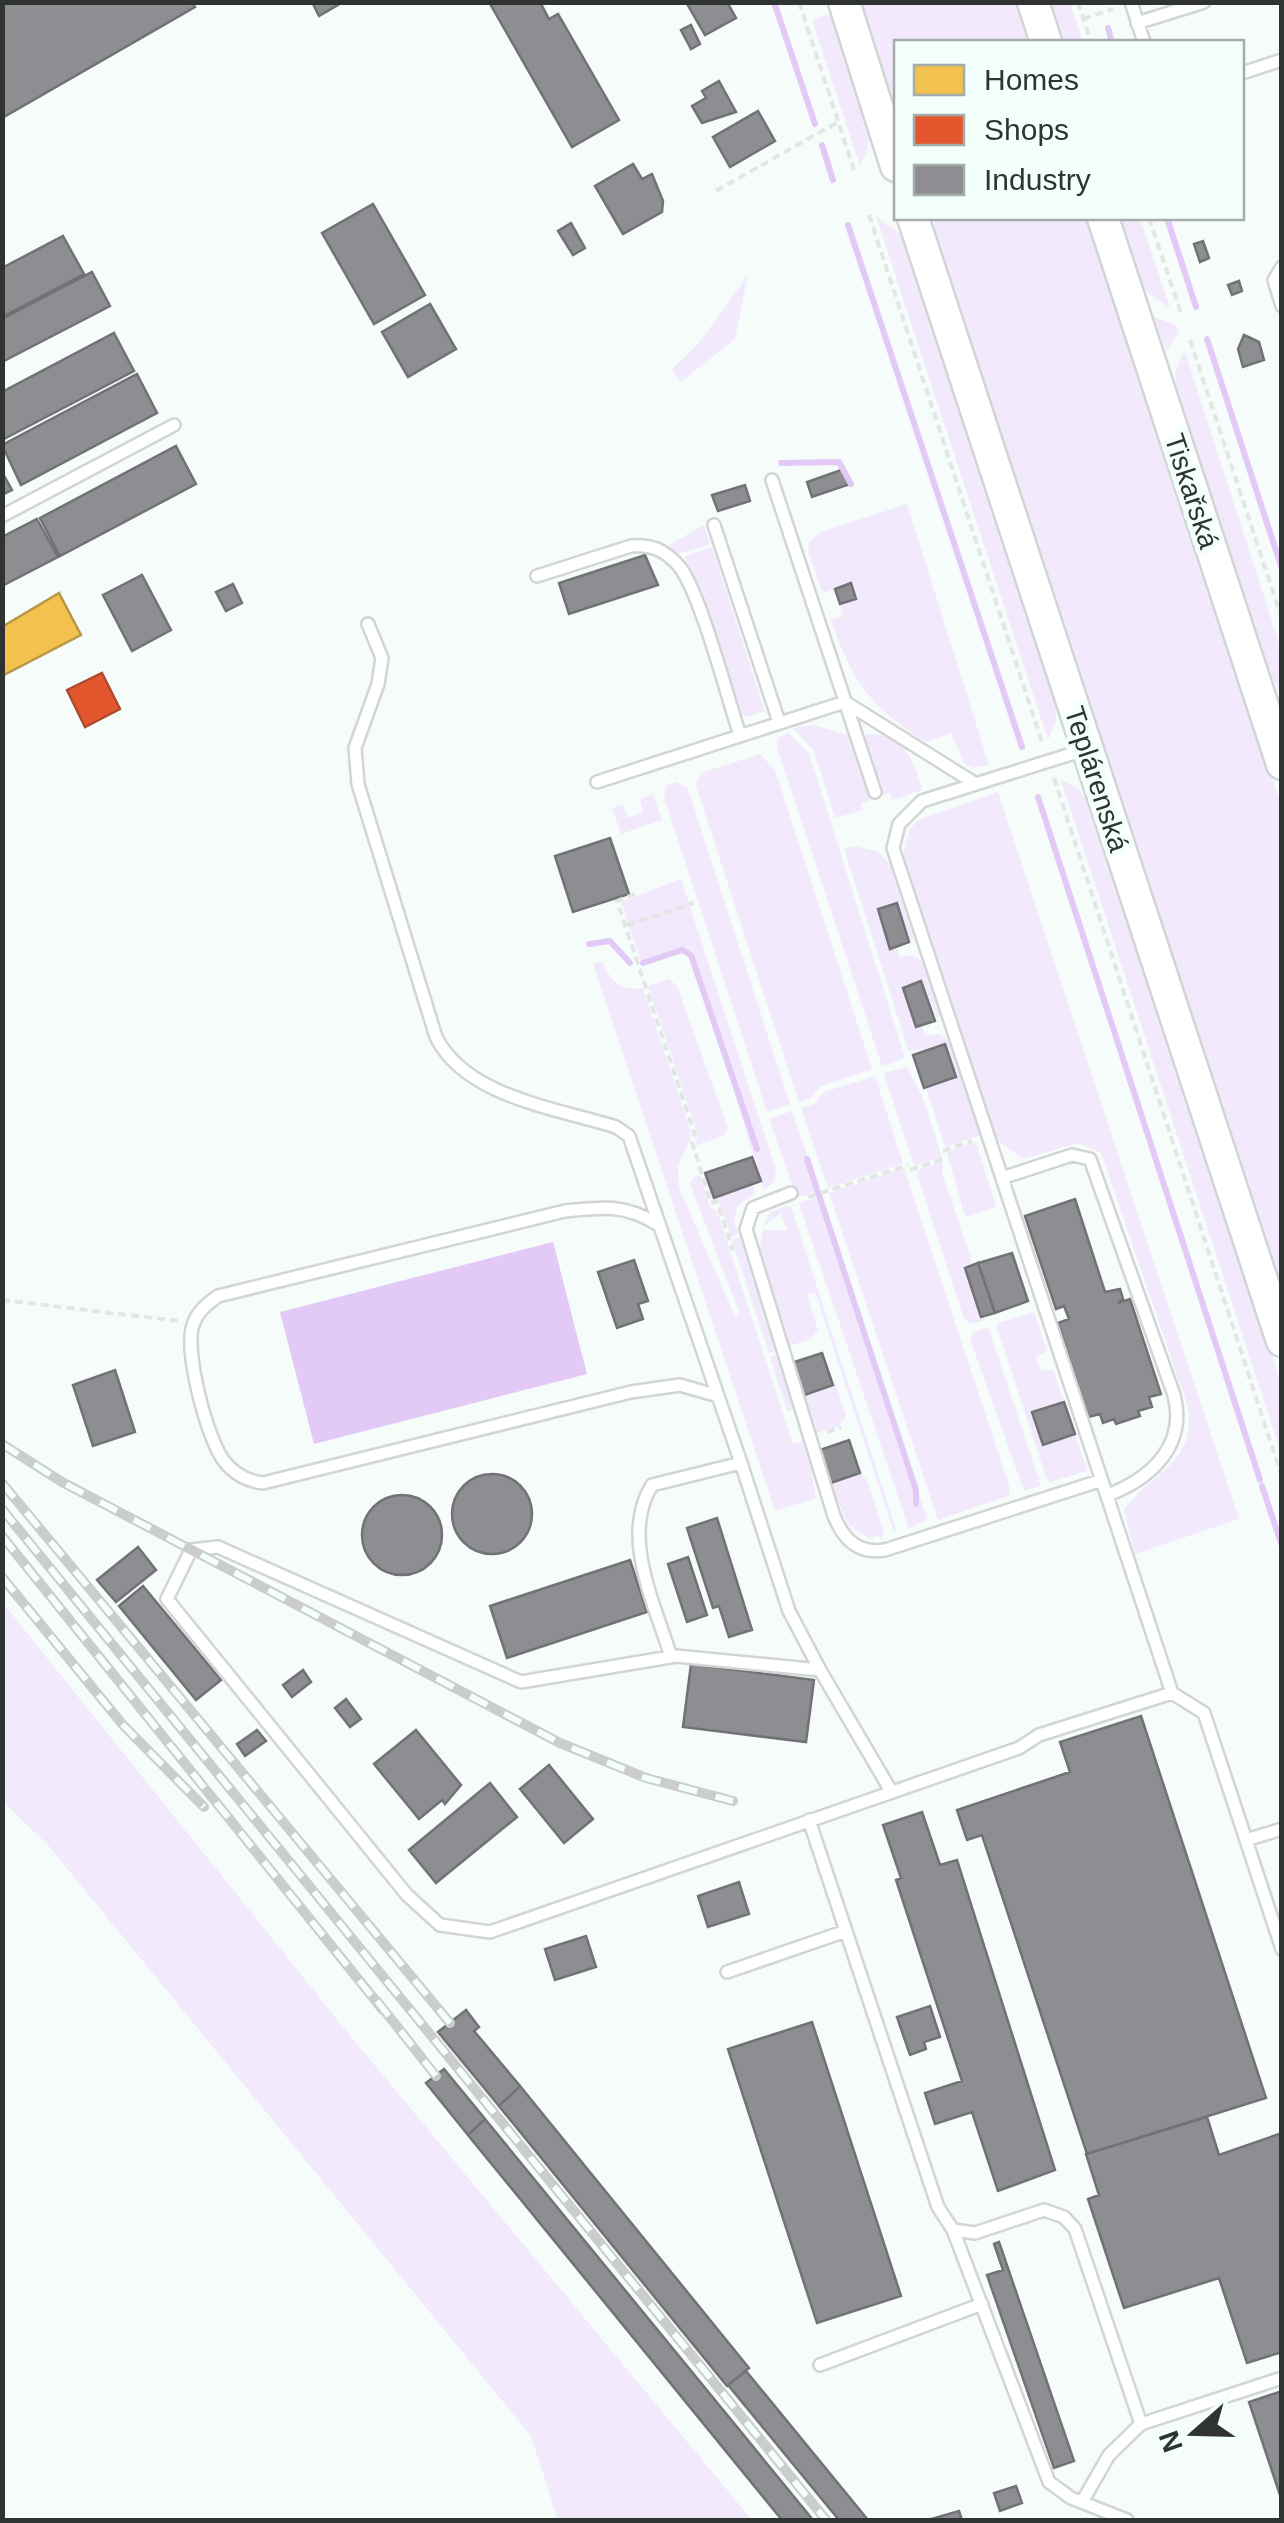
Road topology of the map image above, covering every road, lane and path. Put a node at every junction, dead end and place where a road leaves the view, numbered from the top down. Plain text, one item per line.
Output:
1 (799, 2) edge
2 (1034, 2) edge
3 (1078, 2) edge
4 (1131, 2) edge
5 (1204, 2) edge
6 (844, 7) edge
7 (1113, 9) dead end
8 (1083, 19) junction
9 (1137, 23) junction
10 (1045, 40) edge
11 (1090, 40) edge
12 (1143, 40) edge
13 (1282, 60) edge
14 (1244, 72) edge
15 (838, 122) junction
16 (894, 160) edge
17 (855, 172) dead end
18 (716, 191) dead end
19 (869, 215) dead end
20 (915, 220) edge
21 (1104, 220) edge
22 (1151, 220) edge
23 (1282, 268) edge
24 (1282, 306) edge
25 (1181, 312) dead end
26 (1190, 340) dead end
27 (174, 425) dead end
28 (772, 480) dead end
29 (2, 516) edge
30 (714, 525) dead end
31 (537, 576) dead end
32 (1282, 619) edge
33 (368, 624) dead end
34 (1257, 689) junction
35 (845, 702) junction
36 (780, 722) junction
37 (1282, 727) edge
38 (740, 735) junction
39 (1044, 746) dead end
40 (1088, 749) junction
41 (1282, 764) edge
42 (1054, 778) dead end
43 (597, 782) dead end
44 (976, 784) junction
45 (875, 792) dead end
46 (635, 894) dead end
47 (694, 903) dead end
48 (625, 926) junction
49 (988, 1136) junction
50 (943, 1151) dead end
51 (946, 1158) dead end
52 (1002, 1178) junction
53 (793, 1198) joint
54 (657, 1224) junction
55 (733, 1253) dead end
56 (2, 1300) edge
57 (193, 1323) junction
58 (1282, 1341) edge
59 (718, 1396) junction
60 (842, 1427) dead end
61 (810, 1438) junction
62 (741, 1463) junction
63 (1282, 1477) edge
64 (1099, 1481) junction
65 (1108, 1494) junction
66 (671, 1657) junction
67 (820, 1670) junction
68 (1172, 1693) junction
69 (890, 1790) junction
70 (809, 1820) junction
71 (1282, 1829) edge
72 (1246, 1840) junction
73 (846, 1931) junction
74 (1282, 1949) edge
75 (727, 1972) dead end
76 (954, 2230) junction
77 (982, 2304) junction
78 (820, 2364) dead end
79 (1282, 2378) edge
80 (1140, 2424) junction
81 (1082, 2502) junction
82 (1128, 2520) edge

1 - 15 path
2 - 10 street
3 - 8 path
4 - 9 lane
5 - 9 lane
6 - 16 street
7 - 8 path
8 - 11 path
9 - 12 lane
13 - 14 lane
15 - 17 path
15 - 18 path
19 - 39 path
20 - 40 street, Teplárenská
21 - 34 street, Tiskařská
22 - 25 path
23 - 24 lane
26 - 32 path
27 - 29 lane
28 - 35 lane
30 - 36 lane
31 - 38 lane
33 - 54 lane
34 - 37 lane
34 - 41 street, Tiskařská
35 - 36 lane
35 - 44 lane
35 - 45 lane
36 - 38 lane
38 - 43 lane
40 - 44 lane
40 - 58 street, Teplárenská
42 - 63 path
44 - 49 lane
46 - 48 path
47 - 48 path
48 - 55 path
49 - 50 path
49 - 52 lane
51 - 53 path
52 - 64 lane
52 - 65 lane
53 - 61 lane
54 - 57 lane
54 - 59 lane
56 - 57 path
57 - 59 lane
59 - 62 lane
60 - 61 path
61 - 64 lane
62 - 66 lane
62 - 67 lane
64 - 65 lane
65 - 68 lane
66 - 67 lane
66 - 70 lane
67 - 69 lane
68 - 69 lane
68 - 72 lane
69 - 70 lane
70 - 73 lane
71 - 72 lane
72 - 74 lane
73 - 75 lane
73 - 76 lane
76 - 77 lane
76 - 80 lane
77 - 78 lane
77 - 81 lane
79 - 80 lane
80 - 81 lane
81 - 82 lane

